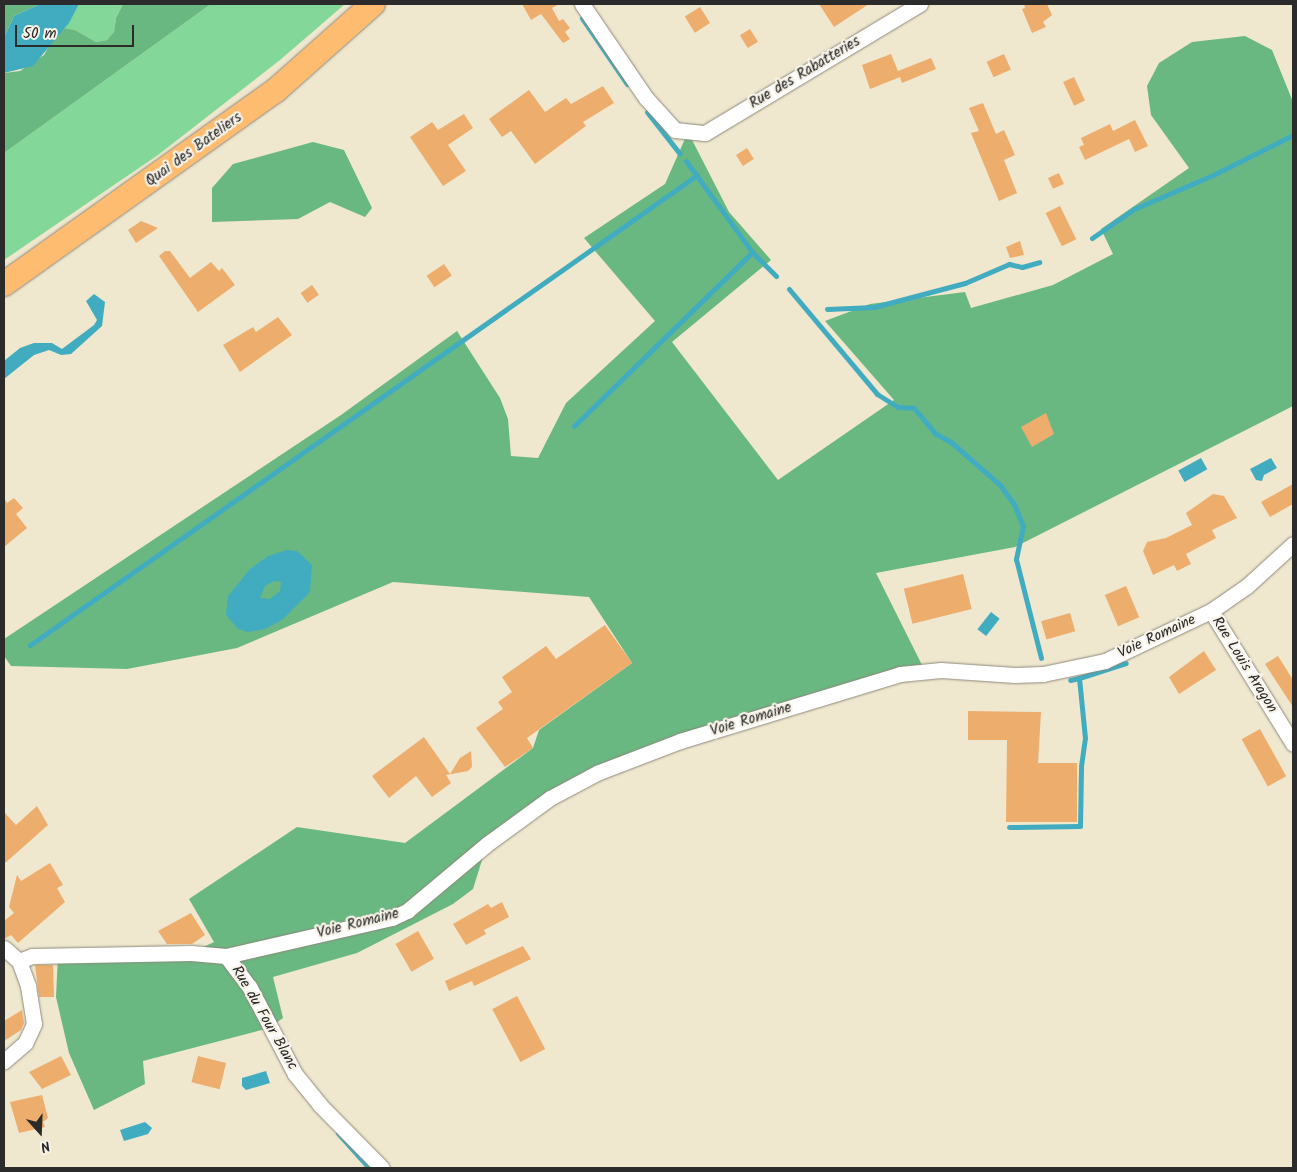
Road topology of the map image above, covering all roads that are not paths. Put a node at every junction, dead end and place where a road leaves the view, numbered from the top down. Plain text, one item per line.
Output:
1 (373, 4) edge
2 (582, 4) edge
3 (920, 4) edge
4 (4, 284) edge
5 (1293, 544) edge
6 (1210, 611) junction
7 (1293, 744) edge
8 (4, 948) edge
9 (226, 956) junction
10 (19, 961) junction
11 (4, 1061) edge
12 (382, 1168) edge

1 - 4 main road, Quai des Bateliers
2 - 3 street, Rue des Rabatteries
5 - 6 street, Voie Romaine
6 - 7 street, Rue Louis Aragon
6 - 9 street, Voie Romaine
8 - 10 street
9 - 10 street, Rue du Four Blanc
9 - 12 street, Rue du Four Blanc
10 - 11 street

